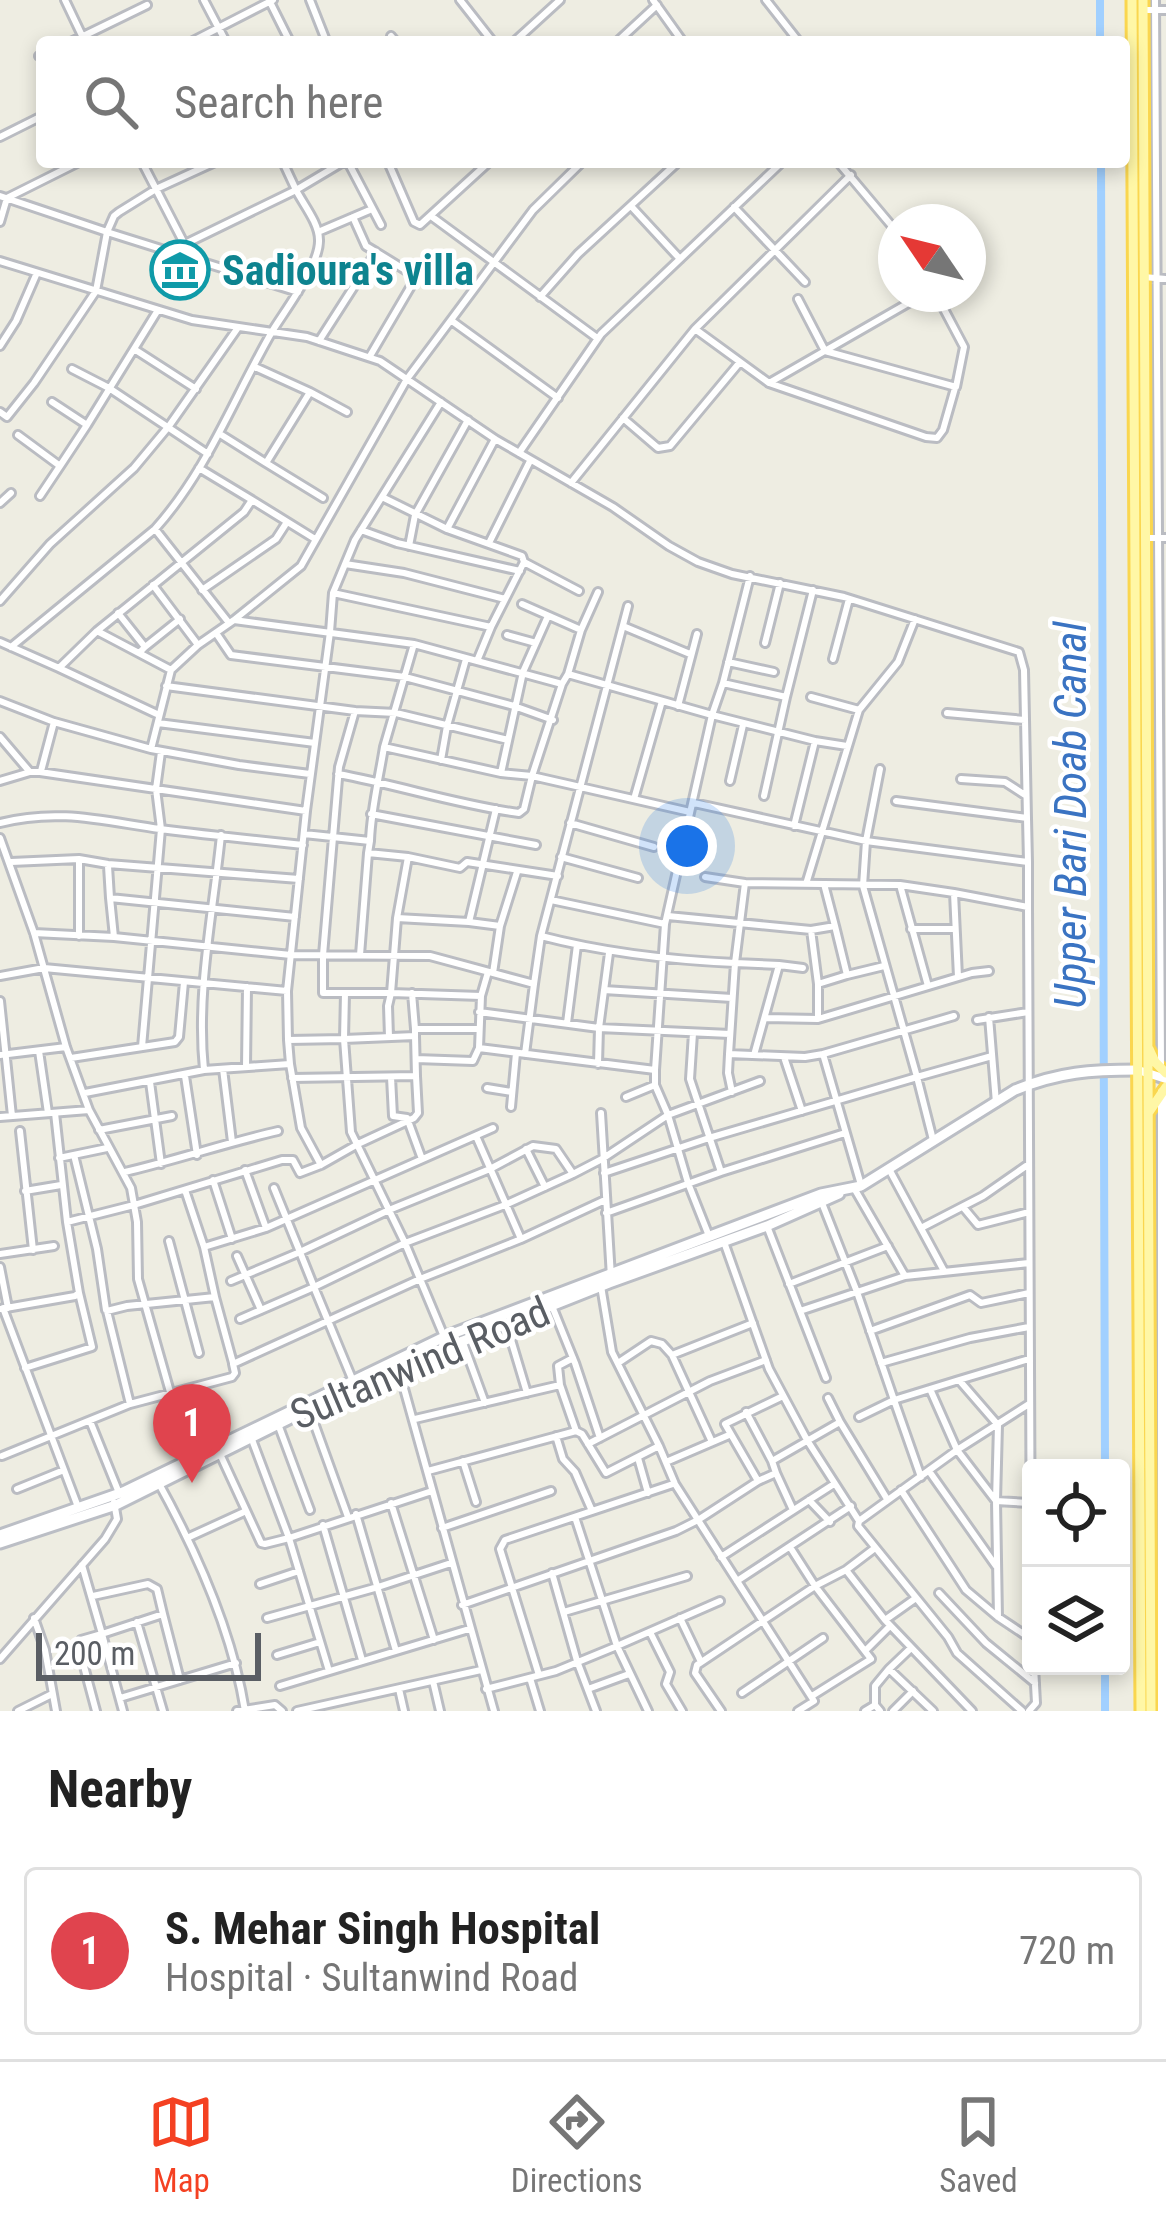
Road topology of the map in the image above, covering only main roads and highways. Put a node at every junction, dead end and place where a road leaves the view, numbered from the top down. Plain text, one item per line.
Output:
1 (1132, 0) edge
2 (1147, 7) edge
3 (1157, 722) edge
4 (1147, 1044) junction
5 (1142, 1072) junction
6 (1164, 1080) edge
7 (1148, 1116) junction
8 (853, 1188) junction
9 (605, 1280) junction
10 (550, 1301) junction
11 (446, 1341) junction
12 (354, 1383) junction
13 (190, 1463) junction
14 (115, 1498) junction
15 (1159, 1507) edge
16 (33, 1527) junction
17 (0, 1539) edge
18 (1141, 1711) edge
19 (1150, 1711) edge

1 - 5 main road
2 - 3 main road
3 - 4 main road
4 - 5 main road
4 - 6 main road
5 - 7 main road
5 - 8 main road
5 - 18 main road
6 - 7 main road
7 - 15 main road
8 - 9 main road, Sultanwind Road
8 - 9 main road
9 - 10 main road, Sultanwind Road
10 - 11 main road
10 - 11 main road, Sultanwind Road
11 - 12 main road
11 - 12 main road, Sultanwind Road
12 - 13 main road
12 - 13 main road, Sultanwind Road
13 - 14 main road, Sultanwind Road
14 - 16 main road, Sultanwind Road
14 - 16 main road
15 - 19 main road
16 - 17 main road, Sultanwind Road

